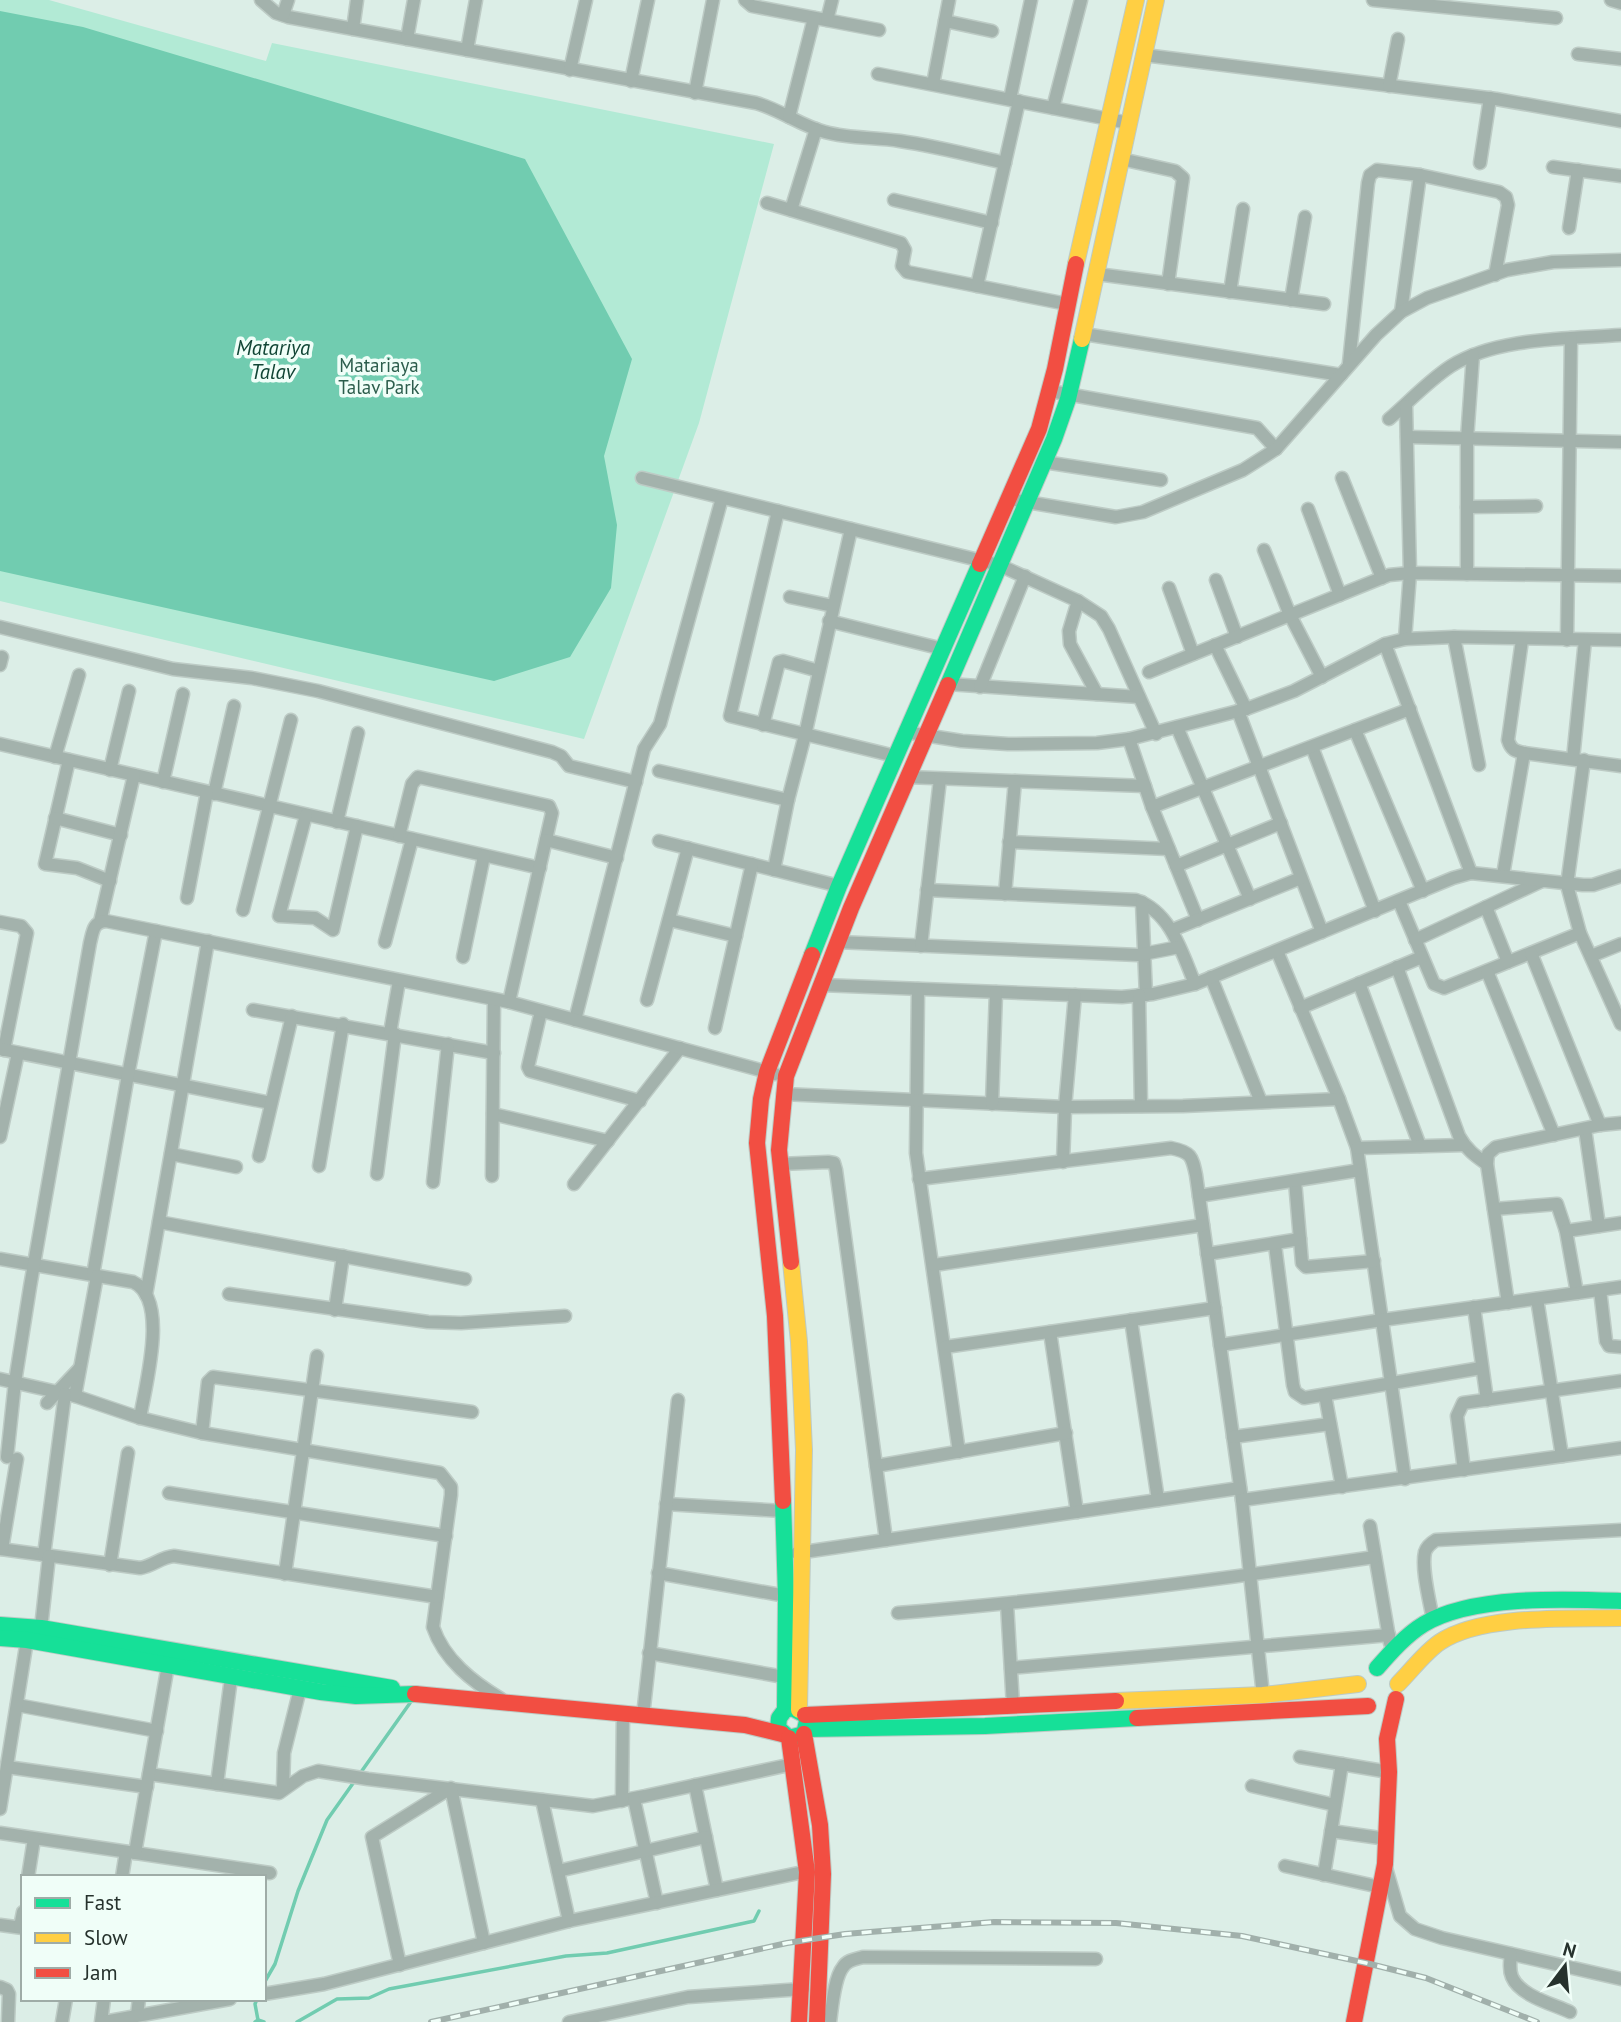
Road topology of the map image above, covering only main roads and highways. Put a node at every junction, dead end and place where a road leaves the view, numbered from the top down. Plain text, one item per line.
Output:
1 (1135, 0) edge
2 (1155, 3) edge
3 (1621, 1601) edge
4 (1621, 1618) edge
5 (0, 1625) edge
6 (0, 1638) edge
7 (1377, 1668) junction
8 (1358, 1684) junction
9 (1397, 1691) junction
10 (422, 1695) junction
11 (1371, 1707) junction
12 (794, 1723) junction
13 (1387, 1739) junction
14 (815, 1870) junction
15 (808, 2020) edge
16 (1354, 2022) edge

1 - 12 main road
2 - 12 main road
3 - 7 main road
4 - 9 main road
5 - 10 main road
6 - 10 main road
7 - 8 main road
7 - 9 main road
8 - 11 main road
8 - 12 main road
9 - 11 main road
9 - 13 main road
10 - 12 main road
11 - 12 main road
11 - 13 main road
12 - 14 main road
12 - 14 main road
13 - 16 main road
14 - 15 main road
14 - 15 main road

